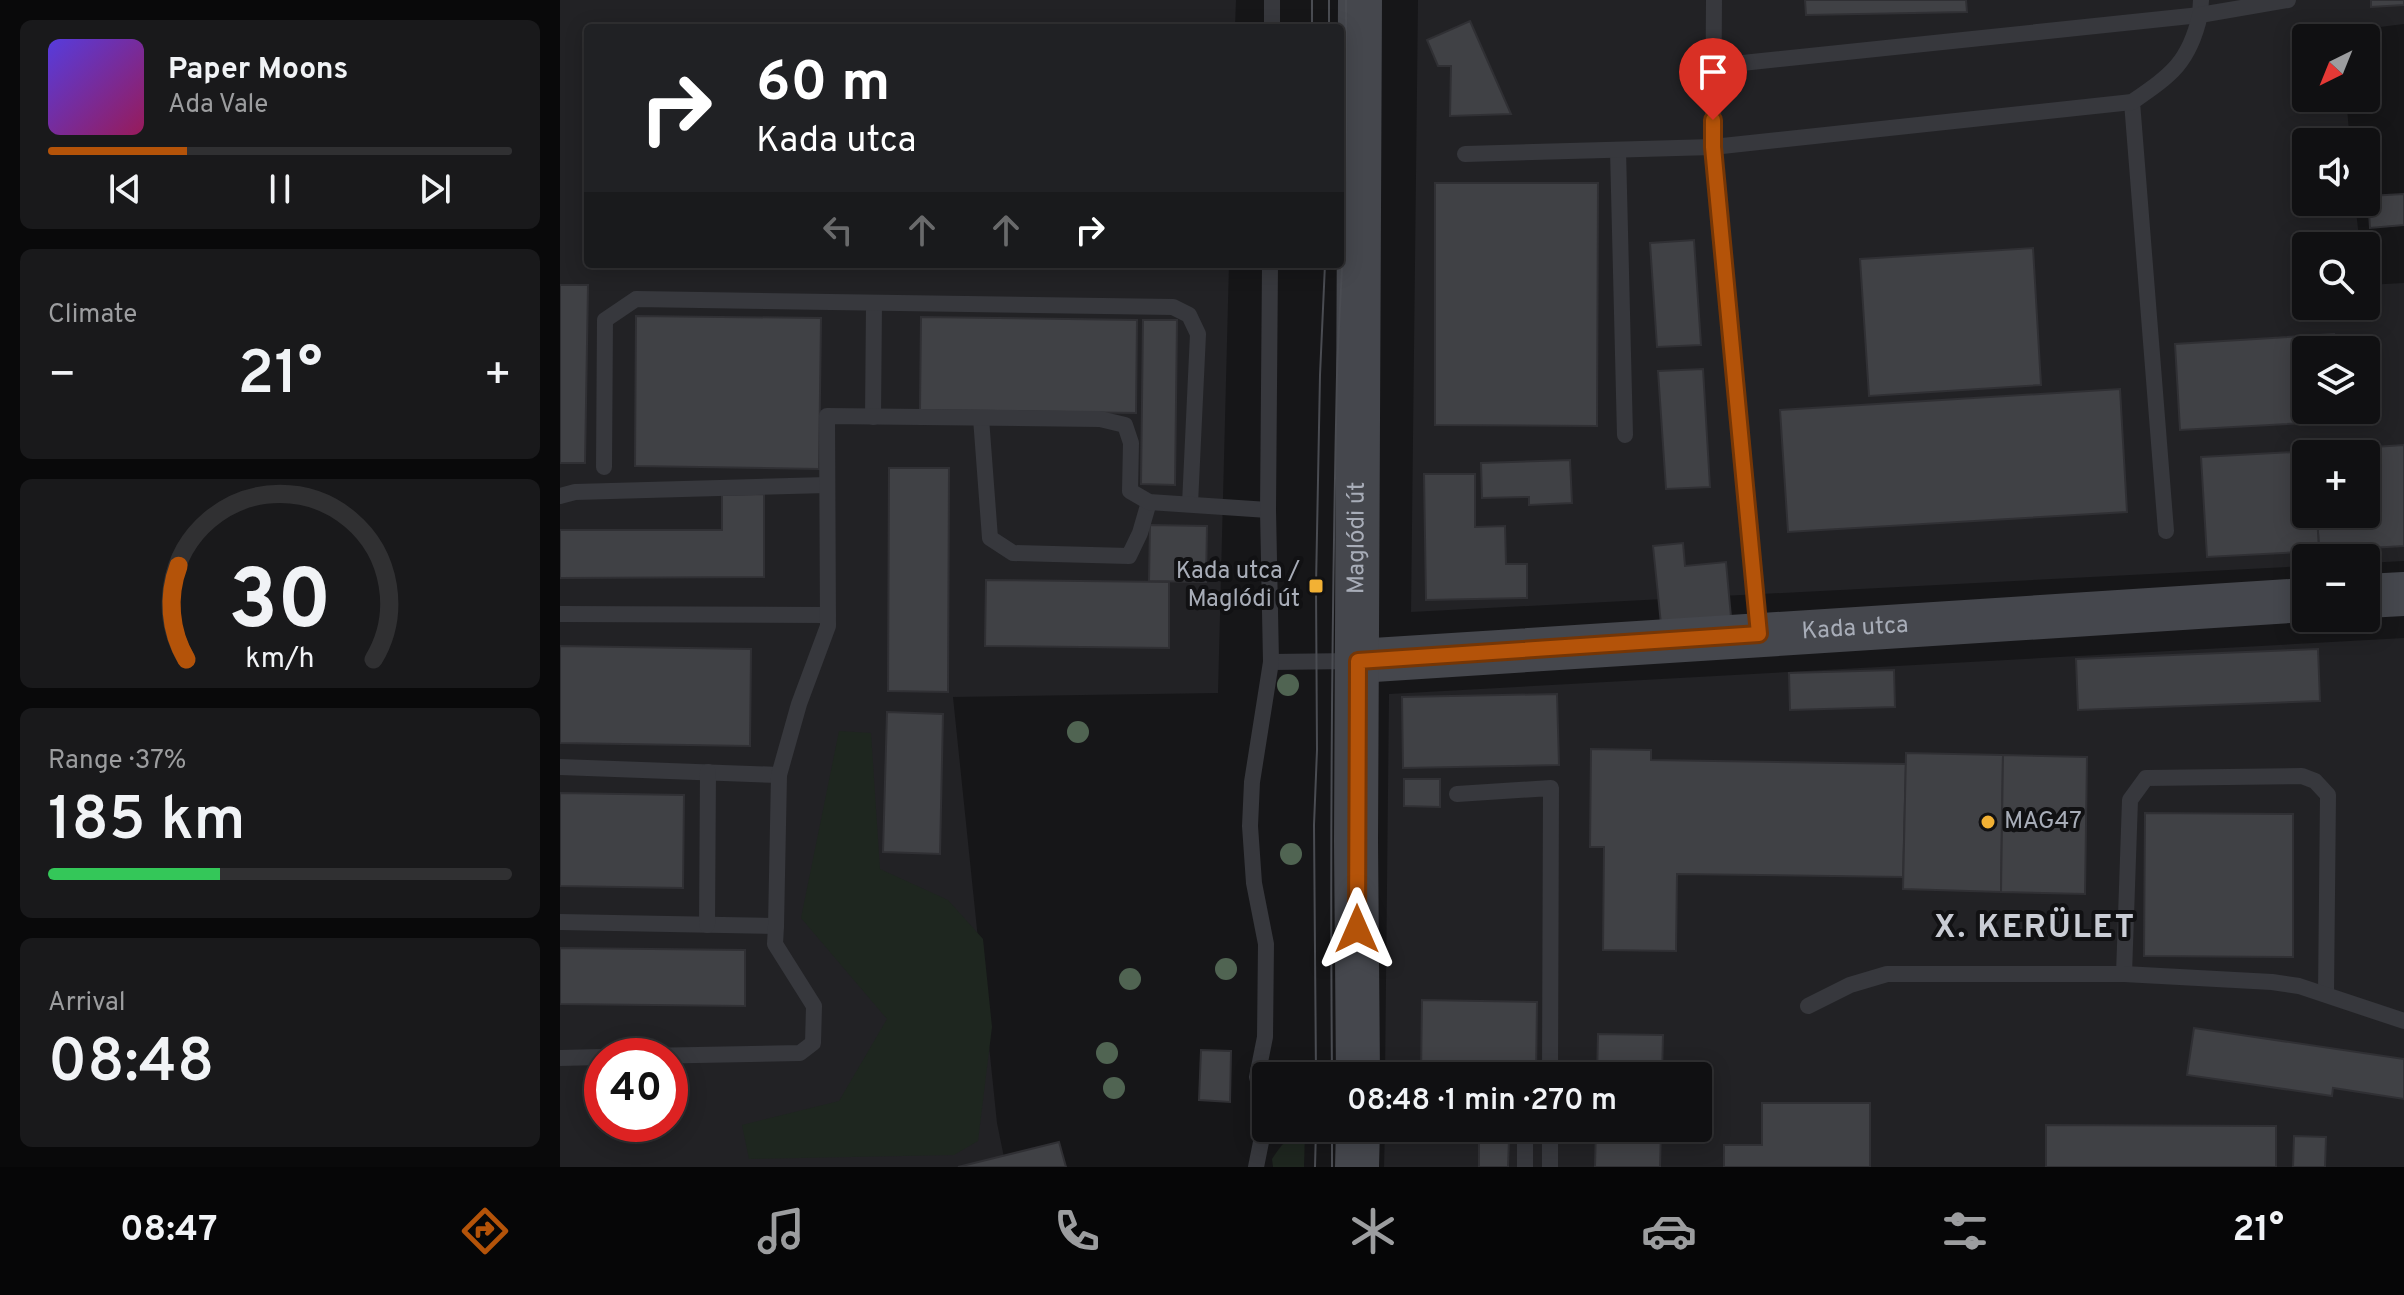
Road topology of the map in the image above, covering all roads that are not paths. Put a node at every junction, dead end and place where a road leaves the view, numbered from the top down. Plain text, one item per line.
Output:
1 (1272, 0) edge
2 (1360, 0) edge
3 (1714, 0) edge
4 (2288, 0) edge
5 (2201, 8) edge
6 (1272, 24) edge
7 (1714, 66) junction
8 (2132, 102) junction
9 (1713, 147) junction
10 (1618, 150) junction
11 (1465, 154) dead end
12 (1270, 268) edge
13 (874, 304) junction
14 (873, 417) junction
15 (981, 418) junction
16 (1625, 435) dead end
17 (604, 467) dead end
18 (827, 485) junction
19 (560, 496) edge
20 (1149, 502) junction
21 (1190, 504) junction
22 (1268, 510) junction
23 (2166, 531) dead end
24 (2404, 594) edge
25 (2380, 595) edge
26 (2292, 601) edge
27 (560, 614) edge
28 (828, 615) junction
29 (1759, 634) junction
30 (1358, 661) junction
31 (1271, 662) junction
32 (560, 767) edge
33 (708, 772) junction
34 (779, 775) junction
35 (1457, 794) dead end
36 (560, 922) edge
37 (707, 925) junction
38 (776, 926) junction
39 (2124, 974) junction
40 (2326, 994) junction
41 (1808, 1006) dead end
42 (2404, 1021) edge
43 (688, 1055) edge
44 (584, 1057) edge
45 (560, 1058) edge
46 (1260, 1062) edge
47 (1358, 1062) edge
48 (1550, 1062) edge
49 (1261, 1142) edge
50 (1358, 1142) edge
51 (1525, 1142) edge
52 (1550, 1142) edge
53 (1256, 1167) edge
54 (1357, 1167) edge
55 (1525, 1167) edge
56 (1550, 1167) edge

1 - 6 lane
2 - 30 street, Maglódi út
3 - 7 lane
4 - 5 lane
5 - 7 lane
5 - 8 lane
7 - 9 lane
8 - 9 lane
8 - 23 lane
9 - 10 lane
9 - 29 lane
10 - 11 lane
10 - 16 lane
12 - 22 lane
13 - 14 lane
13 - 17 lane
13 - 21 lane
14 - 15 lane
14 - 18 lane
15 - 20 lane
15 - 20 lane
18 - 19 lane
18 - 28 lane
20 - 21 lane
21 - 22 lane
22 - 31 lane
24 - 25 street
26 - 29 street, Kada utca
27 - 28 lane
28 - 34 lane
29 - 30 street, Kada utca
30 - 31 lane
30 - 47 street, Maglódi út
31 - 46 lane
32 - 33 lane
33 - 34 lane
33 - 37 lane
34 - 38 lane
35 - 48 lane
36 - 37 lane
37 - 38 lane
38 - 43 lane
39 - 40 lane
39 - 40 lane
39 - 41 lane
40 - 42 lane
44 - 45 lane
49 - 53 lane
50 - 54 street
51 - 55 lane
52 - 56 lane

